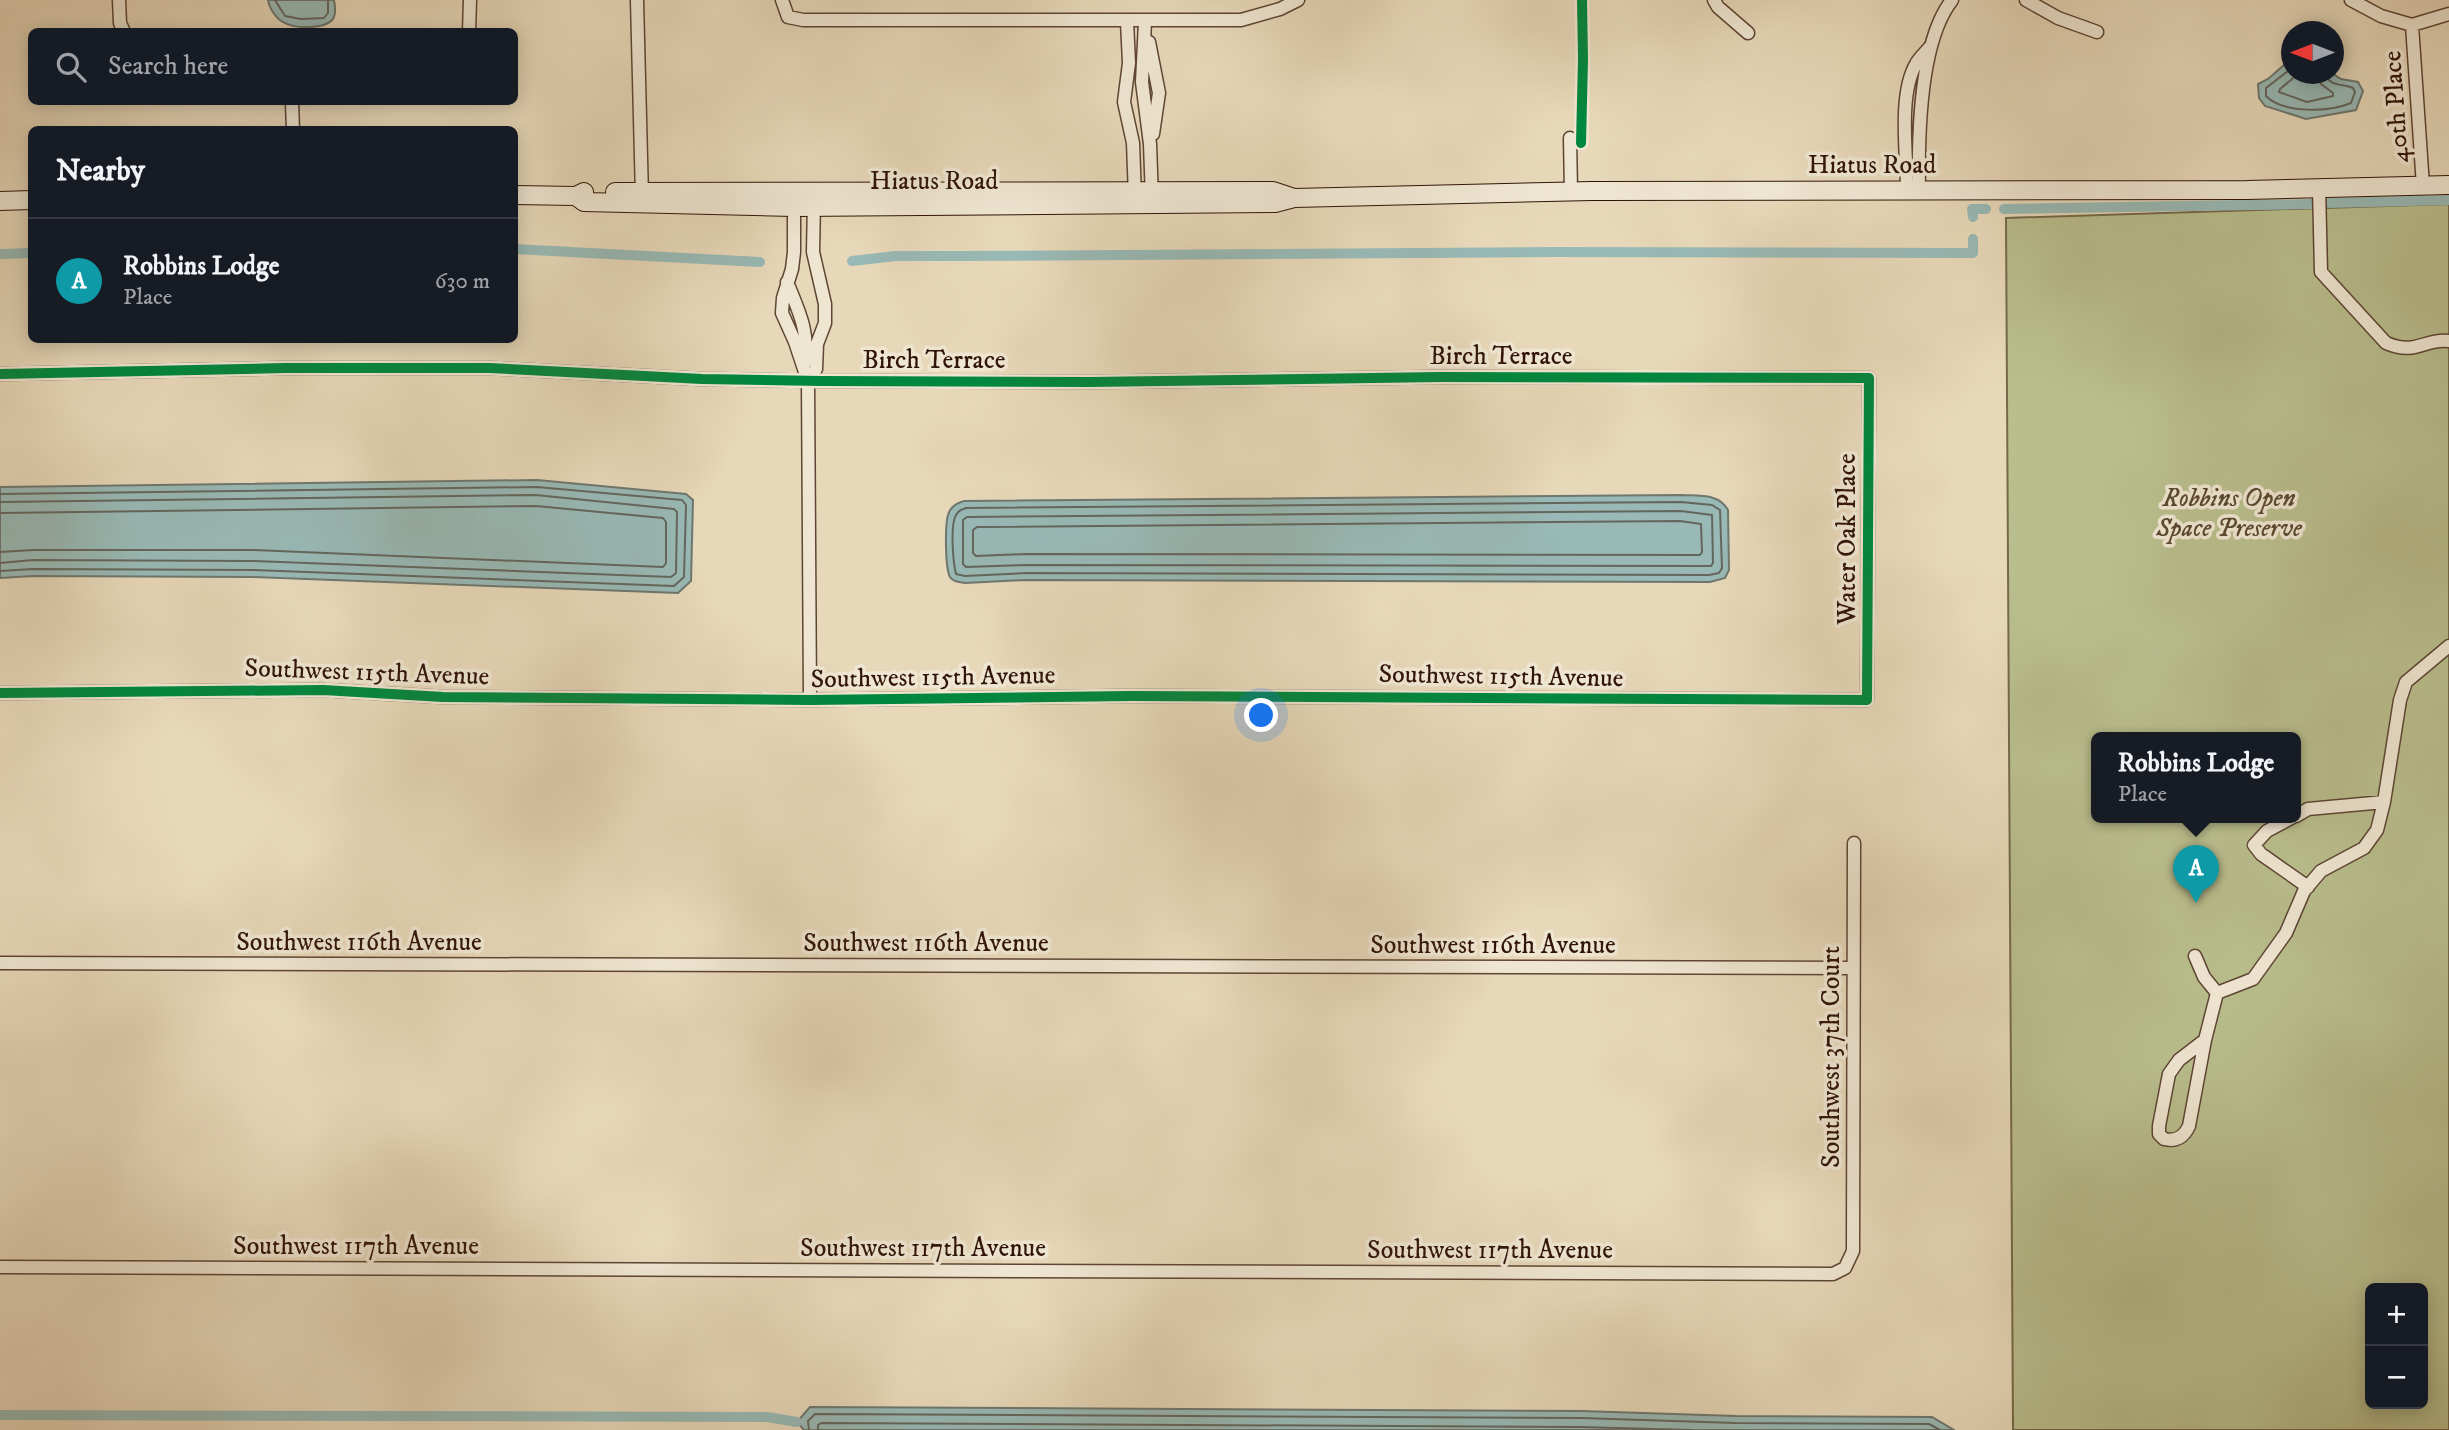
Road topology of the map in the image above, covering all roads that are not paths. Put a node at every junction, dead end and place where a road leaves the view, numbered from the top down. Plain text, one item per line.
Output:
1 (119, 0) edge
2 (470, 0) edge
3 (637, 0) edge
4 (782, 0) edge
5 (1298, 0) edge
6 (1714, 0) edge
7 (1952, 0) edge
8 (2026, 0) edge
9 (2351, 0) edge
10 (2449, 14) edge
11 (1127, 22) junction
12 (1145, 22) junction
13 (2412, 25) junction
14 (122, 28) edge
15 (469, 28) edge
16 (2097, 32) dead end
17 (1748, 33) dead end
18 (1930, 47) junction
19 (1157, 83) junction
20 (1126, 86) junction
21 (1142, 86) junction
22 (292, 105) edge
23 (293, 126) edge
24 (1570, 138) dead end
25 (1150, 144) junction
26 (2423, 186) junction
27 (2449, 186) edge
28 (2319, 188) junction
29 (1913, 190) junction
30 (1571, 192) junction
31 (518, 195) edge
32 (642, 198) junction
33 (1144, 198) junction
34 (794, 199) junction
35 (28, 200) edge
36 (814, 200) junction
37 (0, 201) edge
38 (787, 281) junction
39 (825, 323) junction
40 (805, 328) junction
41 (2449, 341) edge
42 (804, 366) junction
43 (0, 374) edge
44 (1869, 378) joint
45 (808, 381) junction
46 (2449, 646) edge
47 (0, 693) edge
48 (810, 700) junction
49 (1867, 700) joint
50 (2384, 802) junction
51 (2301, 813) edge
52 (2282, 823) edge
53 (1854, 844) dead end
54 (2308, 887) junction
55 (2195, 956) dead end
56 (0, 963) edge
57 (1853, 968) junction
58 (2217, 993) junction
59 (2205, 1040) junction
60 (0, 1267) edge
61 (1845, 1268) joint

1 - 14 street
2 - 15 street
3 - 32 street
4 - 11 street
5 - 12 street
6 - 17 street
7 - 18 street
8 - 16 street
9 - 13 street
10 - 13 street
11 - 12 street
11 - 20 street
12 - 19 street
12 - 21 street
13 - 26 street, 40th Place
18 - 29 street
18 - 29 street
19 - 21 street
19 - 25 street
20 - 21 street
20 - 33 street
21 - 25 street
22 - 23 street
24 - 30 street
25 - 33 street
26 - 27 street, Hiatus Road
26 - 28 street, Hiatus Road
28 - 29 street, Hiatus Road
28 - 41 street
29 - 30 street, Hiatus Road
30 - 33 street, Hiatus Road
31 - 32 street, Hiatus Road
32 - 34 street, Hiatus Road
33 - 36 street, Hiatus Road
34 - 36 street, Hiatus Road
34 - 38 street
35 - 37 street
36 - 39 street
38 - 40 street
38 - 42 street
39 - 40 street
39 - 45 street
40 - 42 street
42 - 45 street
43 - 45 street, Birch Terrace
44 - 45 street, Birch Terrace
44 - 49 street, Water Oak Place
45 - 48 street
46 - 50 street
47 - 48 street, Southwest 115th Avenue
48 - 49 street, Southwest 115th Avenue
50 - 51 street
50 - 54 street
52 - 54 street
53 - 57 street, Southwest 37th Court
54 - 58 street
55 - 58 street
56 - 57 street, Southwest 116th Avenue
57 - 61 street, Southwest 37th Court
58 - 59 street
59 - 59 street
60 - 61 street, Southwest 117th Avenue

